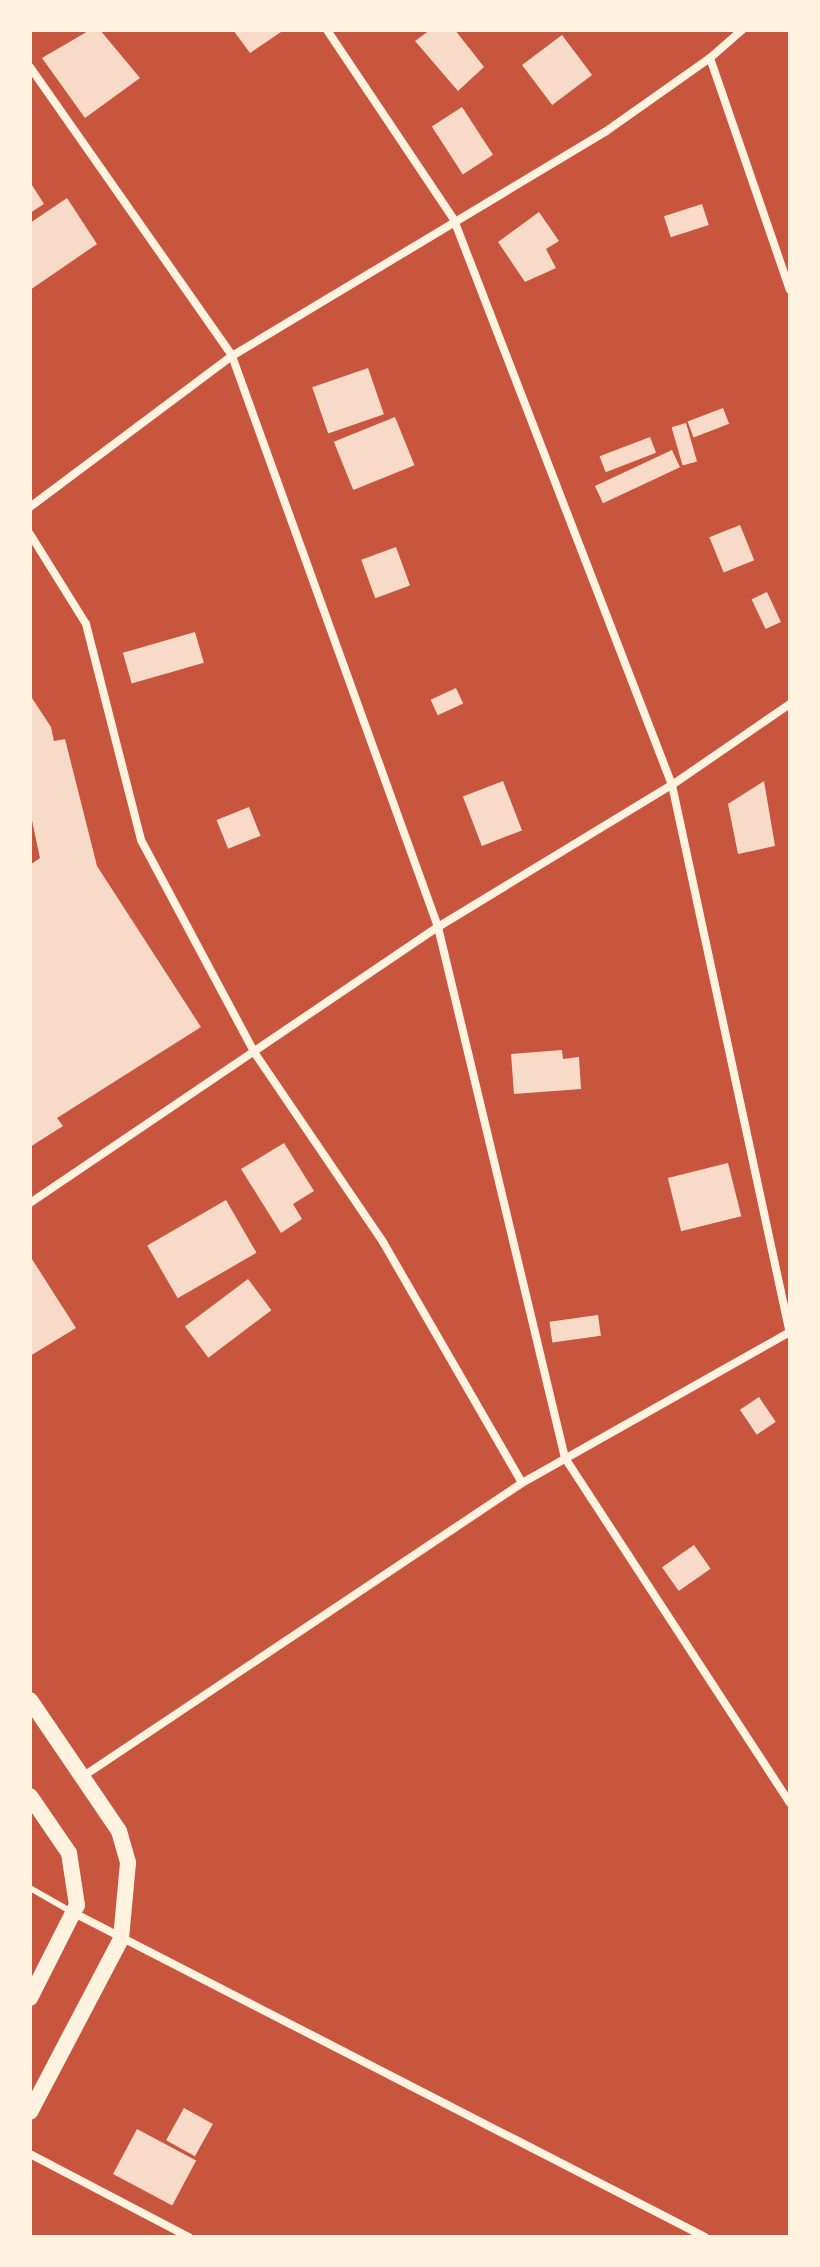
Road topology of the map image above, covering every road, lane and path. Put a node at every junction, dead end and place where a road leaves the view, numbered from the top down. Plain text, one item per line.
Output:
1 (327, 30) edge
2 (742, 30) edge
3 (710, 58) junction
4 (30, 67) edge
5 (454, 220) junction
6 (790, 290) edge
7 (232, 356) junction
8 (30, 507) edge
9 (30, 534) edge
10 (790, 704) edge
11 (672, 785) junction
12 (438, 927) junction
13 (254, 1052) junction
14 (30, 1203) edge
15 (790, 1333) edge
16 (565, 1458) junction
17 (522, 1483) junction
18 (30, 1700) edge
19 (82, 1777) junction
20 (30, 1796) edge
21 (790, 1803) edge
22 (30, 1888) edge
23 (74, 1913) junction
24 (121, 1939) junction
25 (30, 1998) edge
26 (30, 2112) edge
27 (30, 2154) edge
28 (189, 2237) edge
29 (705, 2237) edge

1 - 5 street
2 - 3 street
3 - 5 street
3 - 6 street
4 - 7 street
5 - 7 street
5 - 11 street
7 - 8 street
7 - 12 street
9 - 13 street
10 - 11 street
11 - 12 street
11 - 15 street
12 - 13 street
12 - 16 street
13 - 14 street
13 - 17 street
15 - 16 street
16 - 17 street
16 - 21 street
17 - 19 street
18 - 19 main road
19 - 24 main road
20 - 23 main road
22 - 23 lane
23 - 24 street
23 - 25 main road
24 - 26 main road
24 - 29 street
27 - 28 street

